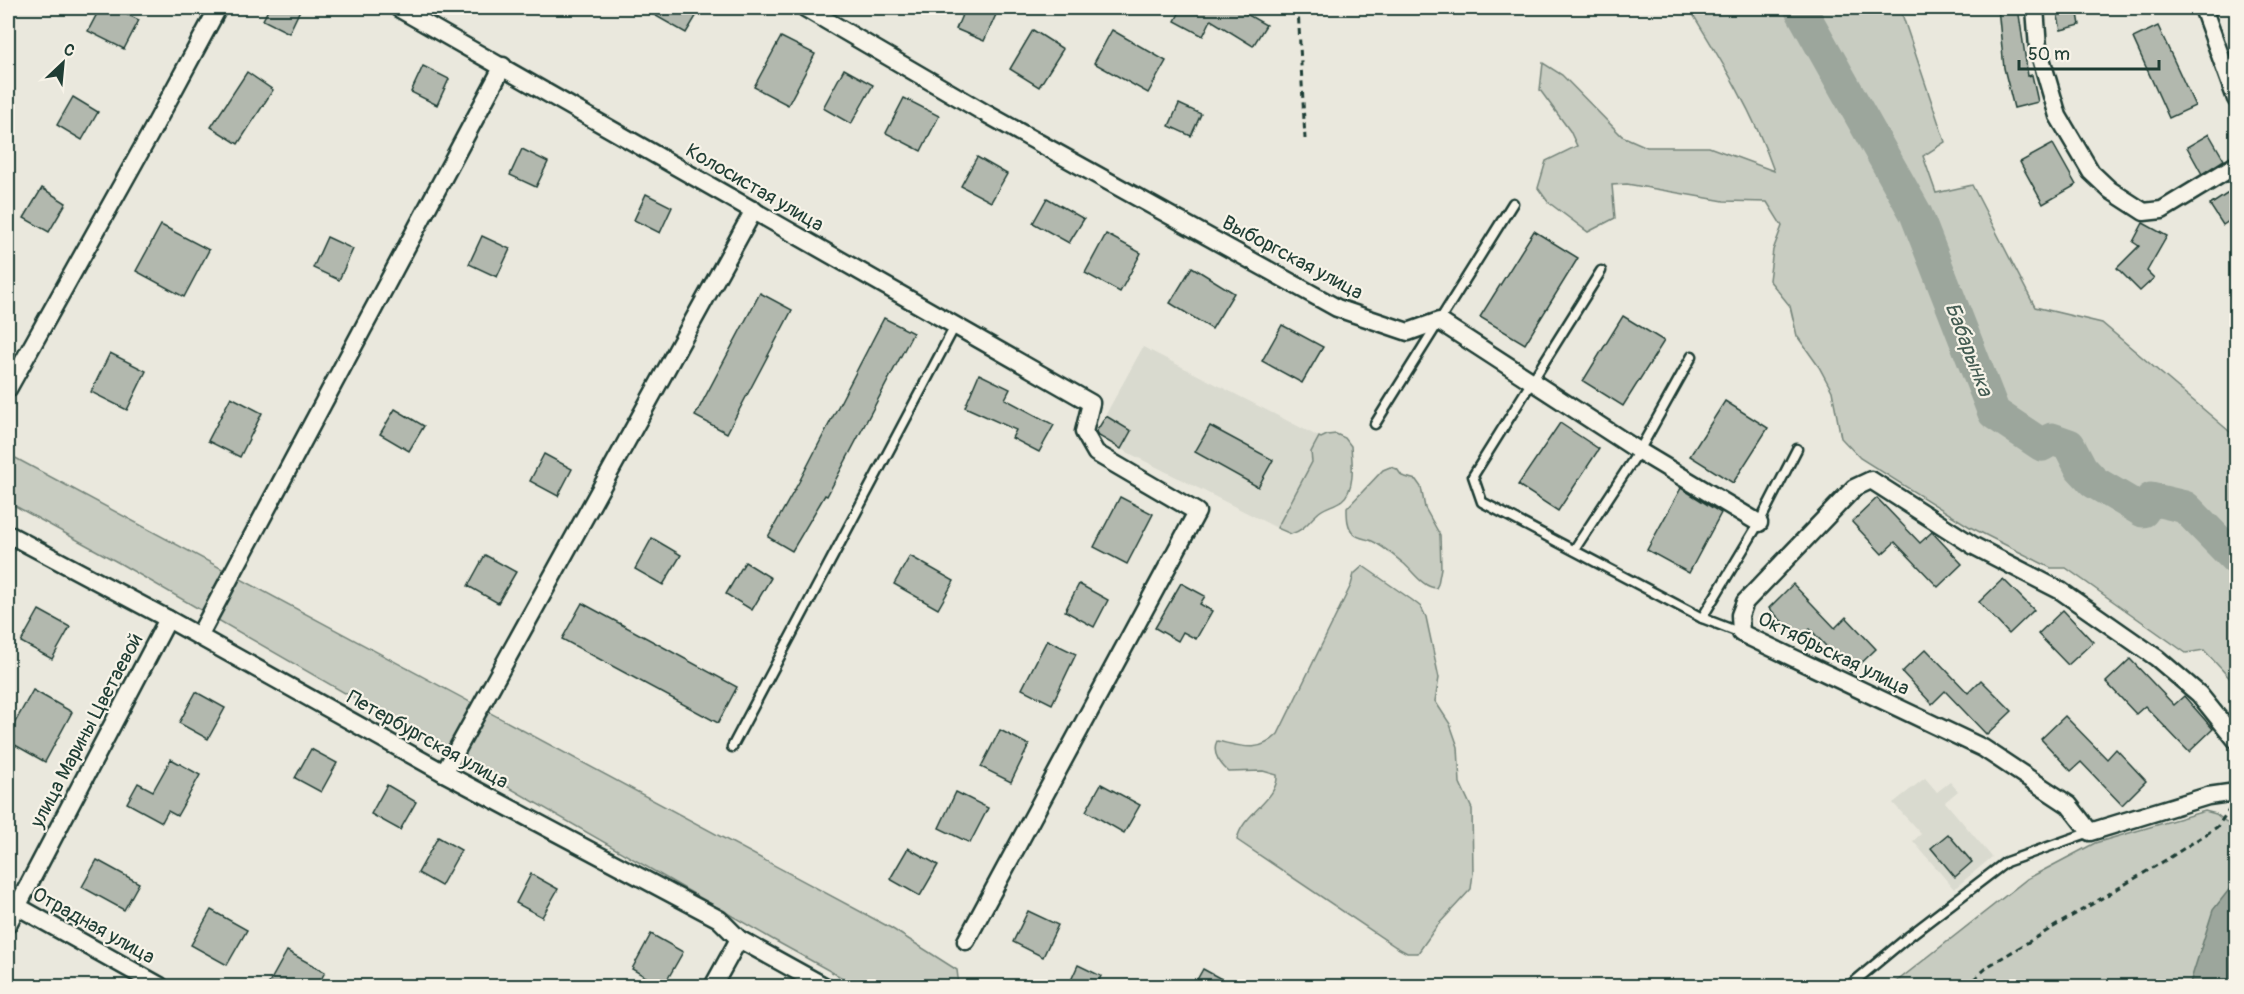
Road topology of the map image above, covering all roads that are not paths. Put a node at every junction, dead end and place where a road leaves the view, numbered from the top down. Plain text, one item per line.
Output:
1 (218, 8) edge
2 (398, 8) edge
3 (806, 8) edge
4 (2035, 8) edge
5 (2203, 8) edge
6 (503, 66) junction
7 (2236, 99) edge
8 (2236, 165) edge
9 (1513, 203) dead end
10 (754, 210) junction
11 (1601, 272) dead end
12 (1439, 321) junction
13 (955, 326) junction
14 (1692, 356) dead end
15 (1532, 382) junction
16 (8, 389) edge
17 (1375, 424) dead end
18 (1797, 449) dead end
19 (1639, 451) junction
20 (1759, 523) junction
21 (8, 534) edge
22 (1574, 550) junction
23 (1702, 618) junction
24 (168, 619) junction
25 (1741, 633) junction
26 (199, 636) junction
27 (2236, 740) edge
28 (732, 747) dead end
29 (444, 773) junction
30 (2234, 800) edge
31 (2090, 832) junction
32 (12, 904) edge
33 (8, 924) edge
34 (739, 939) junction
35 (966, 941) dead end
36 (160, 987) edge
37 (712, 987) edge
38 (824, 987) edge
39 (1848, 987) edge

1 - 16 street
2 - 6 street, Колосистая улица
3 - 12 street, Выборгская улица
4 - 8 street
5 - 7 street
6 - 10 street, Колосистая улица
6 - 26 street
9 - 12 lane
10 - 13 street, Колосистая улица
10 - 29 street
11 - 15 lane
12 - 15 street
12 - 17 lane
13 - 28 lane
13 - 35 street, Колосистая улица
14 - 19 lane
15 - 19 street
15 - 22 lane
18 - 20 lane
19 - 20 street
19 - 22 lane
20 - 23 lane
21 - 24 street, Петербургская улица
22 - 23 lane
23 - 25 lane
24 - 26 street, Петербургская улица
24 - 32 street, улица Марины Цветаевой
25 - 27 street, Октябрьская улица
25 - 31 street, Октябрьская улица
26 - 29 street, Петербургская улица
29 - 34 street, Петербургская улица
30 - 31 street
31 - 39 lane
32 - 33 street, улица Марины Цветаевой
32 - 36 street, Отрадная улица
34 - 37 street
34 - 38 street, Петербургская улица

